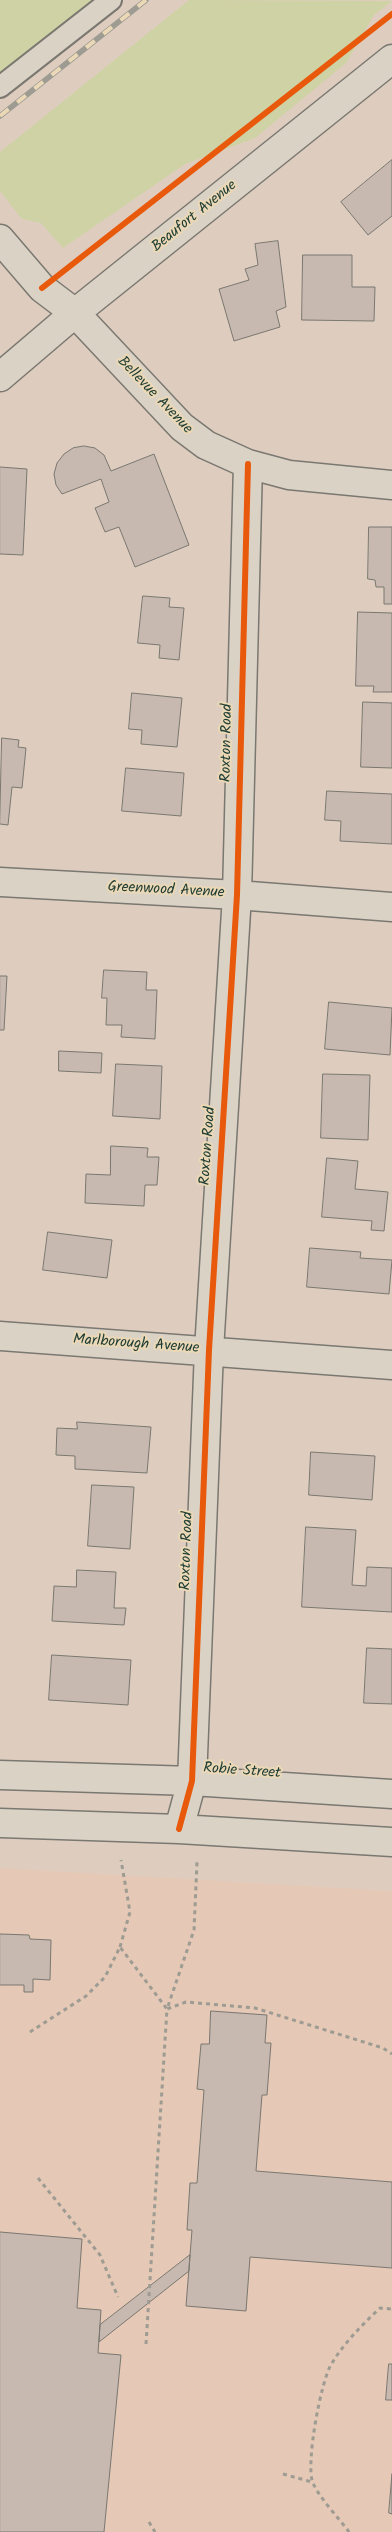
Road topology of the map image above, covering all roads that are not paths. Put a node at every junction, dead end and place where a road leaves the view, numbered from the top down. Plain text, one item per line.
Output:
1 (111, 0) edge
2 (392, 59) edge
3 (0, 86) edge
4 (0, 239) edge
5 (75, 313) junction
6 (0, 377) edge
7 (248, 464) junction
8 (392, 485) edge
9 (0, 882) edge
10 (237, 895) junction
11 (392, 907) edge
12 (0, 1336) edge
13 (209, 1350) junction
14 (392, 1365) edge
15 (0, 1775) edge
16 (192, 1781) junction
17 (392, 1794) edge
18 (0, 1823) edge
19 (179, 1829) junction
20 (392, 1842) edge

1 - 3 lane
2 - 5 street, Beaufort Avenue
4 - 5 street, Bellevue Avenue
5 - 6 street, Beaufort Avenue
5 - 7 street, Bellevue Avenue
7 - 8 street, Bellevue Avenue
7 - 10 street, Roxton Road
9 - 10 street, Greenwood Avenue
10 - 11 street, Greenwood Avenue
10 - 13 street, Roxton Road
12 - 13 street, Marlborough Avenue
13 - 14 street, Marlborough Avenue
13 - 16 street, Roxton Road
15 - 16 street, Robie Street
16 - 17 street, Robie Street
16 - 19 street, Roxton Road
18 - 19 street
19 - 20 street

